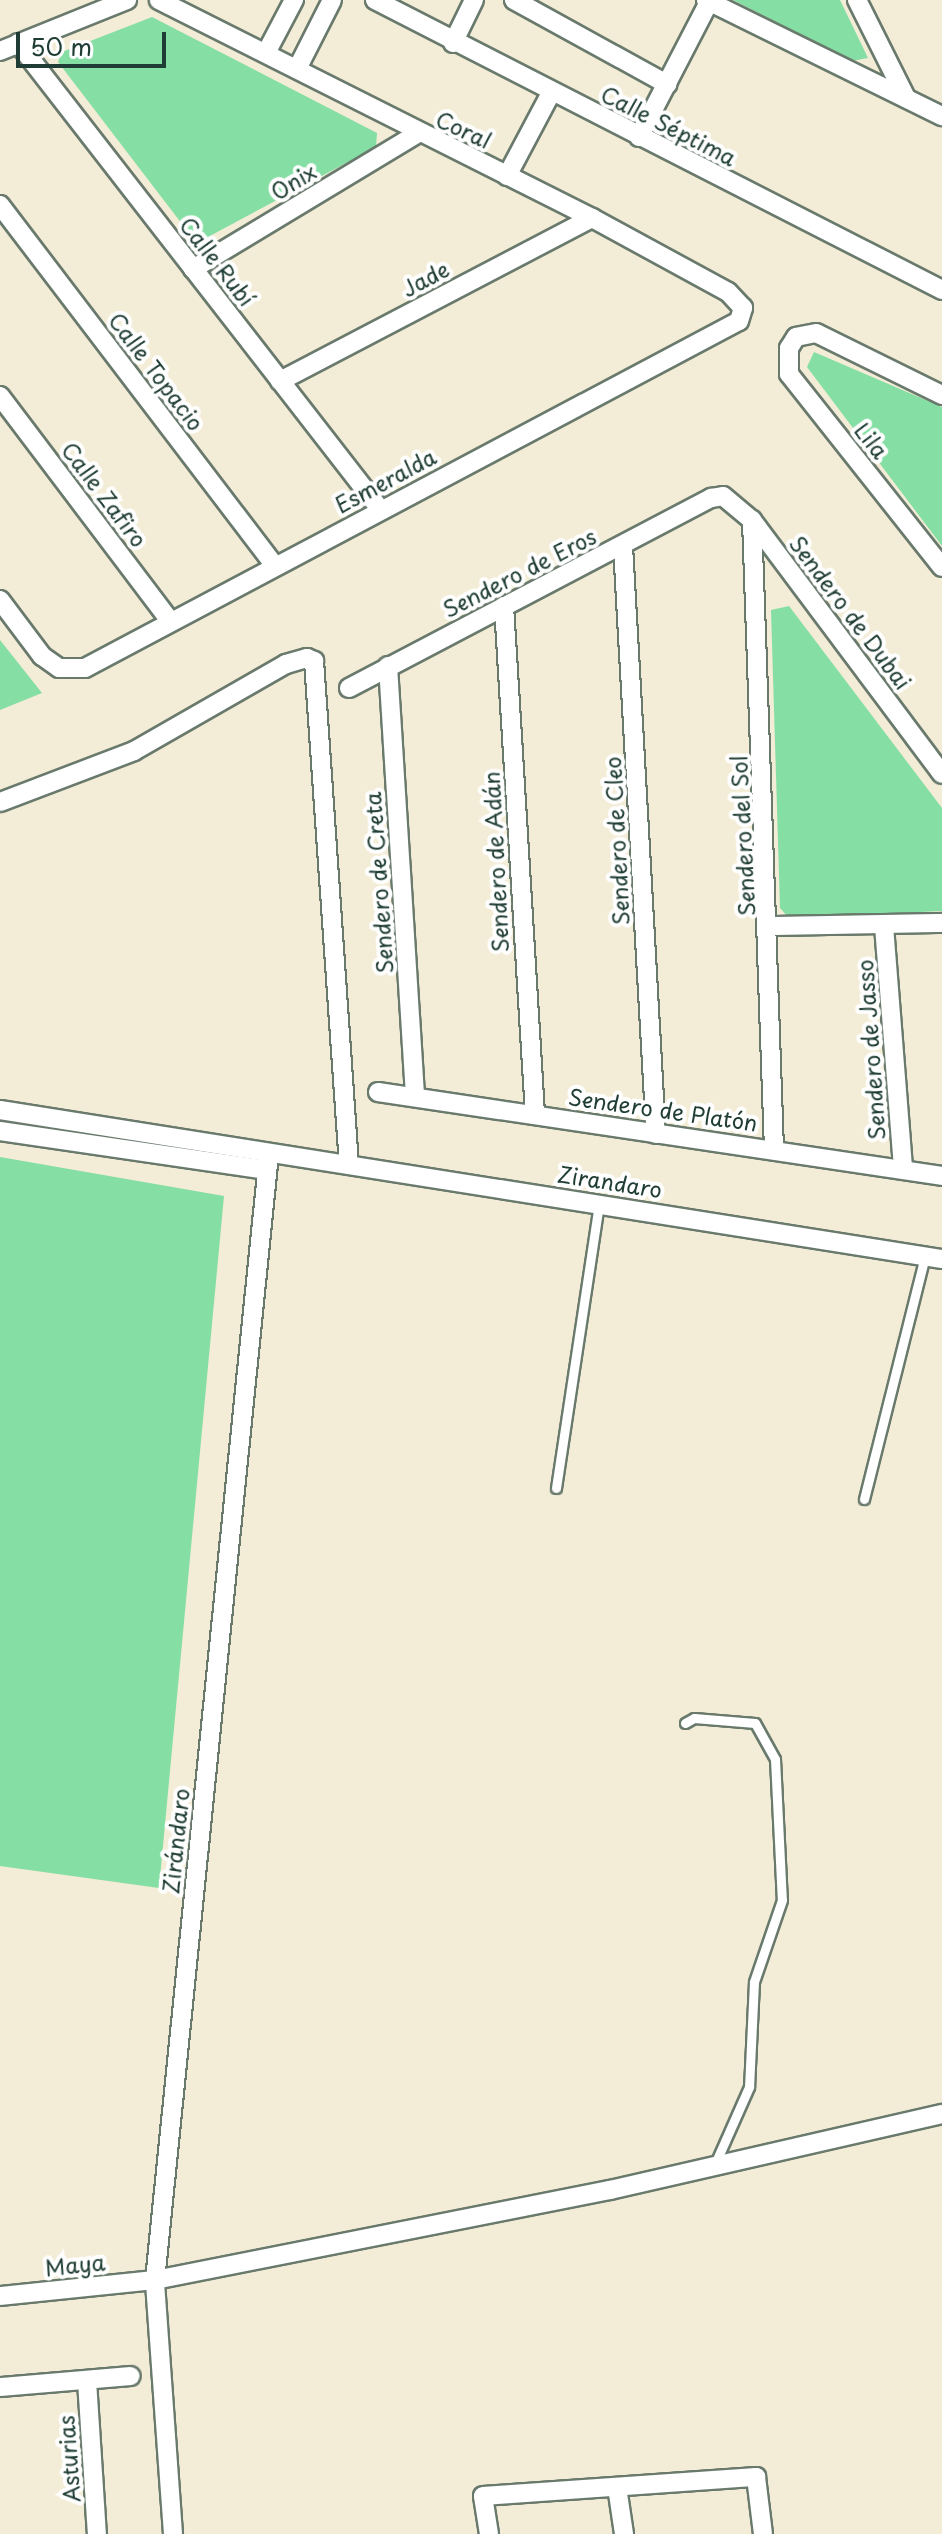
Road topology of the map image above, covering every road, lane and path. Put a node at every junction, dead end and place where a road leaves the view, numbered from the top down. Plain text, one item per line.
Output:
1 (127, 0) edge
2 (159, 0) edge
3 (294, 0) edge
4 (332, 0) edge
5 (375, 0) edge
6 (474, 0) edge
7 (514, 0) edge
8 (857, 0) edge
9 (707, 1) edge
10 (18, 43) junction
11 (453, 43) junction
12 (0, 51) edge
13 (266, 53) junction
14 (297, 69) junction
15 (667, 84) junction
16 (551, 93) junction
17 (906, 98) junction
18 (942, 116) edge
19 (417, 134) junction
20 (639, 137) junction
21 (507, 176) junction
22 (0, 205) edge
23 (592, 218) junction
24 (193, 269) junction
25 (942, 290) edge
26 (743, 308) joint
27 (280, 381) junction
28 (942, 395) edge
29 (0, 396) edge
30 (711, 498) joint
31 (380, 509) junction
32 (752, 520) junction
33 (623, 546) junction
34 (275, 566) junction
35 (942, 567) edge
36 (0, 600) edge
37 (504, 606) junction
38 (171, 622) junction
39 (388, 666) junction
40 (349, 688) dead end
41 (942, 774) edge
42 (0, 802) edge
43 (942, 923) edge
44 (770, 926) junction
45 (884, 926) junction
46 (378, 1092) dead end
47 (415, 1096) junction
48 (0, 1110) edge
49 (535, 1115) junction
50 (0, 1131) edge
51 (656, 1134) junction
52 (774, 1149) junction
53 (268, 1162) junction
54 (349, 1165) junction
55 (903, 1169) junction
56 (942, 1176) edge
57 (599, 1204) junction
58 (933, 1257) edge
59 (556, 1488) dead end
60 (864, 1499) dead end
61 (685, 1723) dead end
62 (942, 2114) edge
63 (714, 2166) junction
64 (155, 2280) junction
65 (0, 2296) edge
66 (131, 2376) dead end
67 (87, 2381) junction
68 (0, 2387) edge
69 (617, 2487) junction
70 (97, 2534) edge
71 (173, 2534) edge
72 (489, 2534) edge
73 (624, 2534) edge
74 (763, 2534) edge

1 - 10 street
2 - 13 street, Coral
3 - 13 street
4 - 14 street
5 - 11 street, Calle Séptima
6 - 11 street
7 - 15 street
8 - 17 street
9 - 15 street
9 - 17 street
10 - 12 street
10 - 24 street, Calle Rubí
11 - 16 street, Calle Séptima
13 - 14 street, Coral
14 - 19 street, Coral
15 - 20 street
16 - 20 street, Calle Séptima
16 - 21 street
17 - 18 street
19 - 21 street, Coral
19 - 24 street, Onix
20 - 25 street, Calle Séptima
21 - 23 street, Coral
22 - 34 street, Calle Topacio
23 - 26 street, Coral
23 - 27 street, Jade
24 - 27 street, Calle Rubí
26 - 31 street, Esmeralda
27 - 31 street, Calle Rubí
28 - 35 street, Lila
29 - 38 street, Calle Zafiro
30 - 32 street, Sendero de Dubai
30 - 33 street, Sendero de Eros
31 - 34 street, Esmeralda
32 - 41 street, Sendero de Dubai
32 - 44 street, Sendero del Sol
33 - 37 street, Sendero de Eros
33 - 51 street, Sendero de Cleo
34 - 38 street, Esmeralda
36 - 38 street, Esmeralda
37 - 39 street, Sendero de Eros
37 - 49 street, Sendero de Adán
39 - 40 street, Sendero de Eros
39 - 47 street, Sendero de Creta
42 - 54 street
43 - 45 street
44 - 45 street
44 - 52 street, Sendero del Sol
45 - 55 street, Sendero de Jasso
46 - 47 street, Sendero de Platón
47 - 49 street, Sendero de Platón
48 - 53 street
49 - 51 street, Sendero de Platón
50 - 53 street
51 - 52 street, Sendero de Platón
52 - 55 street, Sendero de Platón
53 - 54 street, Zirandaro
53 - 64 street, Zirándaro
54 - 57 street, Zirandaro
55 - 56 street, Sendero de Platón
57 - 58 street, Zirandaro
57 - 59 lane
58 - 60 lane
61 - 63 lane
62 - 63 street, Maya
63 - 64 street, Maya
64 - 65 street, Maya
64 - 71 street, Zirándaro
66 - 67 street
67 - 68 street
67 - 70 street, Asturias
69 - 72 street
69 - 73 street
69 - 74 street

